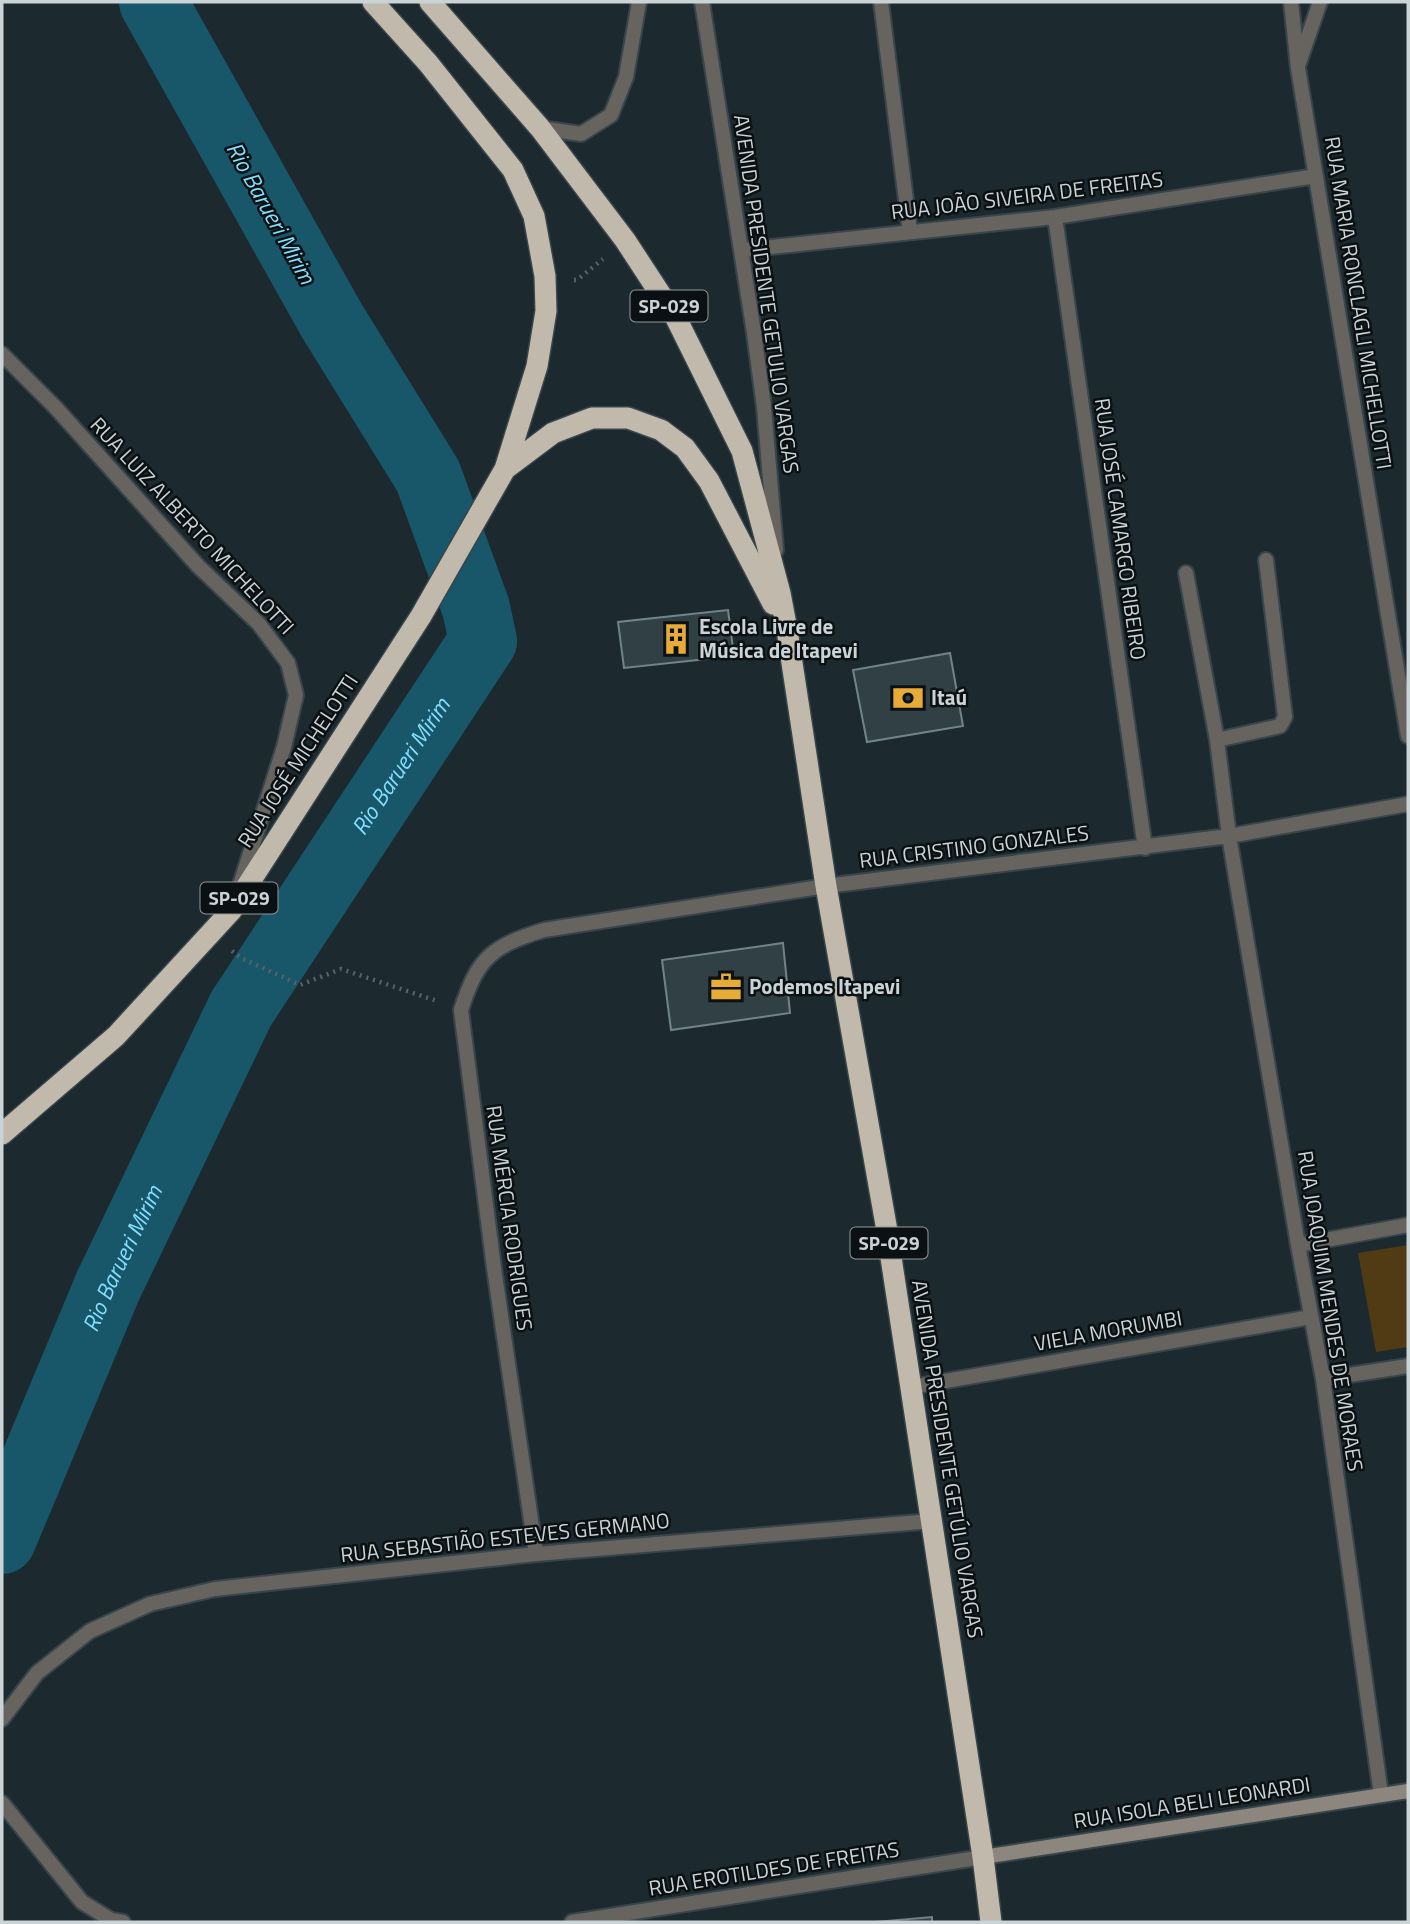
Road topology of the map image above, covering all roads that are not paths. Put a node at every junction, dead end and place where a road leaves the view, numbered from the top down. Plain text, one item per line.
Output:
1 (373, 2) edge
2 (430, 2) edge
3 (639, 2) edge
4 (702, 2) edge
5 (881, 2) edge
6 (1291, 2) edge
7 (1320, 2) edge
8 (1298, 68) junction
9 (540, 128) junction
10 (1316, 176) junction
11 (1055, 217) junction
12 (910, 232) junction
13 (743, 250) junction
14 (2, 354) edge
15 (502, 475) junction
16 (1266, 560) dead end
17 (1186, 573) dead end
18 (780, 593) junction
19 (788, 631) junction
20 (1408, 736) edge
21 (1217, 740) junction
22 (1408, 804) edge
23 (1230, 835) junction
24 (1145, 848) junction
25 (826, 886) junction
26 (231, 911) junction
27 (544, 930) joint
28 (2, 1134) edge
29 (1408, 1225) edge
30 (1298, 1245) junction
31 (1311, 1317) junction
32 (1408, 1366) edge
33 (1323, 1379) junction
34 (911, 1387) junction
35 (932, 1521) junction
36 (536, 1554) junction
37 (2, 1719) edge
38 (1408, 1791) edge
39 (1381, 1795) junction
40 (2, 1803) edge
41 (983, 1857) junction
42 (123, 1922) edge
43 (572, 1922) edge
44 (991, 1922) edge

1 - 15 highway, SP-029
2 - 9 highway, SP-029
3 - 9 street
4 - 13 street, AVENIDA PRESIDENTE GETULIO VARGAS
5 - 12 street
6 - 8 street, RUA MARIA RONCLAGLI MICHELLOTTI
7 - 8 street
8 - 10 street, RUA MARIA RONCLAGLI MICHELLOTTI
9 - 18 highway, SP-029
10 - 11 street, RUA JOÃO SIVEIRA DE FREITAS
10 - 20 street, RUA MARIA RONCLAGLI MICHELLOTTI
11 - 12 street, RUA JOÃO SIVEIRA DE FREITAS
11 - 24 street, RUA JOSÉ CAMARGO RIBEIRO
12 - 13 street, RUA JOÃO SIVEIRA DE FREITAS
13 - 18 street, AVENIDA PRESIDENTE GETULIO VARGAS
14 - 26 street, RUA LUIZ ALBERTO MICHELOTTI
15 - 19 highway, SP-029
15 - 26 highway, RUA JOSÉ MICHELOTTI / SP-029
16 - 21 street
17 - 21 street, RUA JOAQUIM MENDES DE MORAES
18 - 19 highway, SP-029
19 - 25 highway, AVENIDA PRESIDENTE GETÚLIO VARGAS / SP-029
21 - 23 street, RUA JOAQUIM MENDES DE MORAES
22 - 23 street, RUA CRISTINO GONZALES
23 - 24 street, RUA CRISTINO GONZALES
23 - 30 street, RUA JOAQUIM MENDES DE MORAES
24 - 25 street, RUA CRISTINO GONZALES
25 - 27 street, RUA CRISTINO GONZALES
25 - 34 highway, AVENIDA PRESIDENTE GETÚLIO VARGAS / SP-029
26 - 28 highway, RUA JOSÉ MICHELOTTI / SP-029
27 - 36 street, RUA MÉRCIA RODRIGUES
29 - 30 street
30 - 31 street, RUA JOAQUIM MENDES DE MORAES
31 - 33 street, RUA JOAQUIM MENDES DE MORAES
31 - 34 street, VIELA MORUMBI
32 - 33 street
33 - 39 street, RUA JOAQUIM MENDES DE MORAES
34 - 35 highway, AVENIDA PRESIDENTE GETÚLIO VARGAS / SP-029
35 - 36 street, RUA SEBASTIÃO ESTEVES GERMANO
35 - 41 highway, AVENIDA PRESIDENTE GETÚLIO VARGAS / SP-029
36 - 37 street, RUA SEBASTIÃO ESTEVES GERMANO
38 - 39 street, RUA ISOLA BELI LEONARDI
39 - 41 street, RUA ISOLA BELI LEONARDI
40 - 42 street
41 - 43 street, RUA EROTILDES DE FREITAS
41 - 44 highway, AVENIDA PRESIDENTE GETÚLIO VARGAS / SP-029

